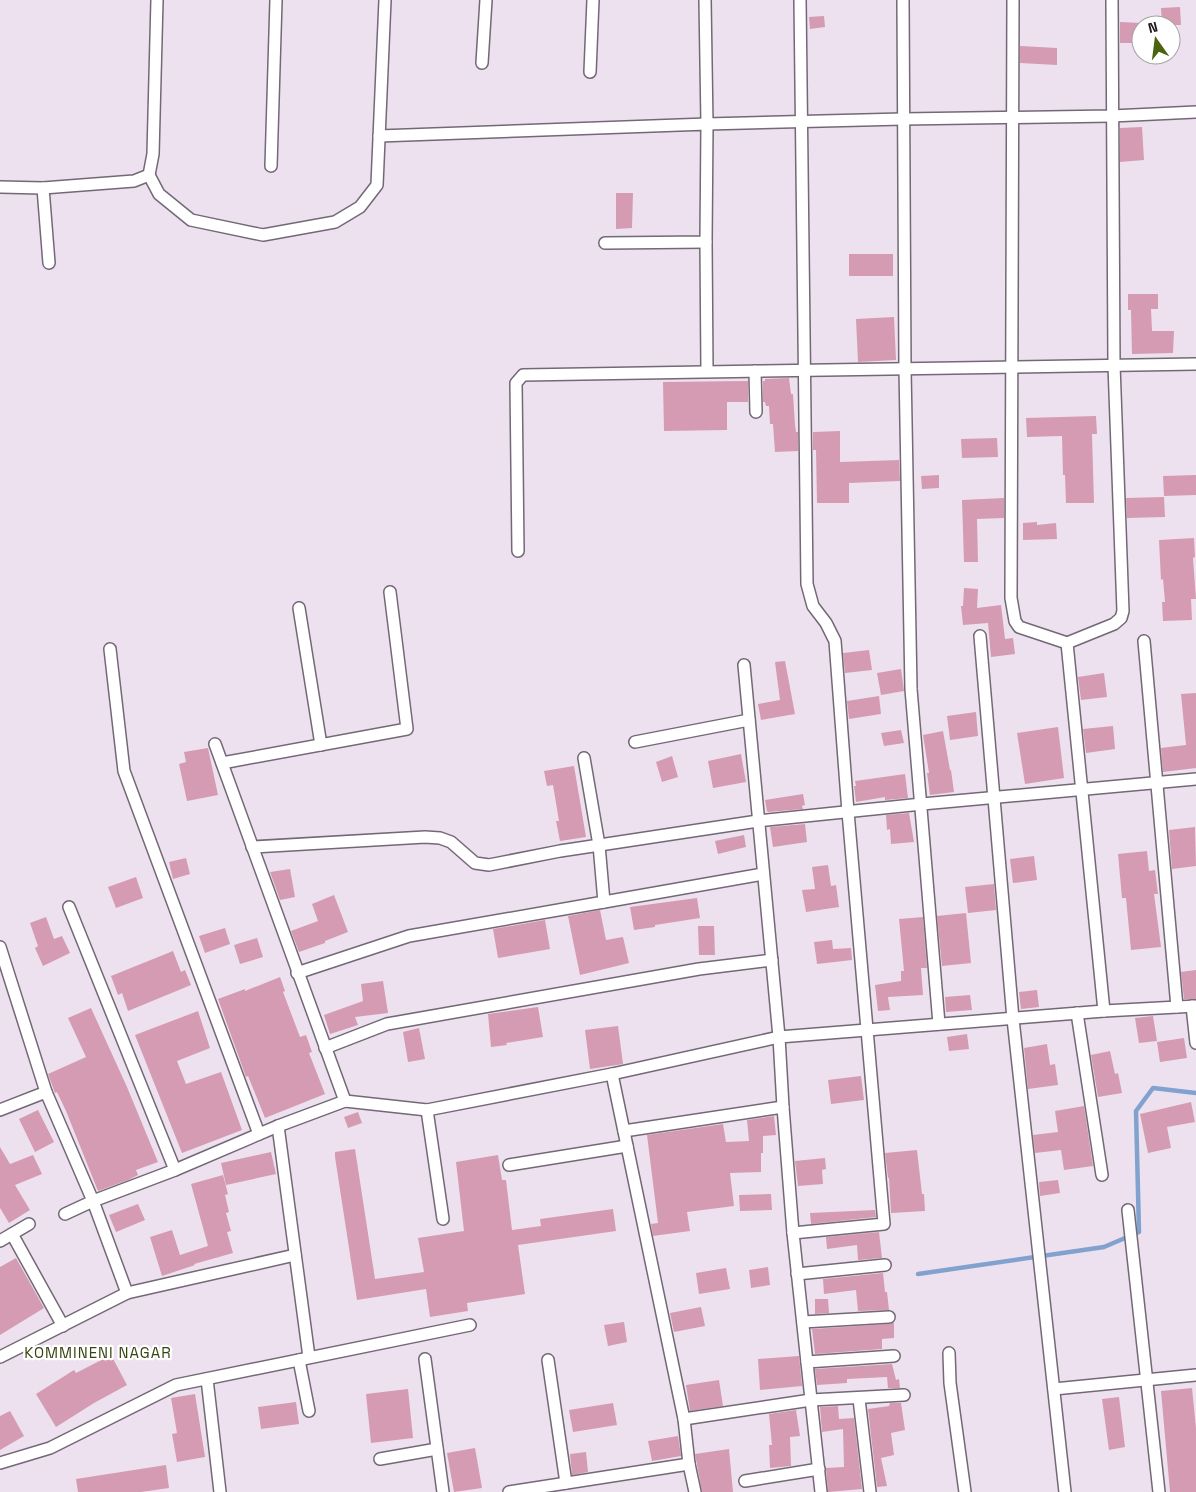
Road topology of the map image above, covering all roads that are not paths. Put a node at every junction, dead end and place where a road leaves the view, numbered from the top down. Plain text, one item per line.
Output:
1 (157, 0) edge
2 (276, 0) edge
3 (385, 0) edge
4 (486, 0) edge
5 (593, 0) edge
6 (706, 0) edge
7 (800, 0) edge
8 (903, 0) edge
9 (1013, 0) edge
10 (1112, 0) edge
11 (482, 62) dead end
12 (590, 72) dead end
13 (1196, 112) edge
14 (1112, 116) junction
15 (1012, 118) junction
16 (903, 119) junction
17 (800, 122) junction
18 (707, 124) junction
19 (379, 136) junction
20 (271, 166) dead end
21 (149, 175) junction
22 (0, 187) edge
23 (43, 188) junction
24 (706, 242) junction
25 (605, 243) dead end
26 (49, 263) dead end
27 (1196, 364) edge
28 (1114, 365) junction
29 (1013, 367) junction
30 (905, 369) junction
31 (755, 370) junction
32 (805, 370) junction
33 (708, 371) junction
34 (756, 412) dead end
35 (518, 551) dead end
36 (390, 592) dead end
37 (299, 608) dead end
38 (980, 636) dead end
39 (1144, 641) dead end
40 (1067, 643) junction
41 (110, 649) dead end
42 (744, 665) dead end
43 (749, 720) junction
44 (634, 742) dead end
45 (215, 744) dead end
46 (321, 745) junction
47 (584, 758) dead end
48 (222, 763) junction
49 (1196, 779) edge
50 (1157, 782) junction
51 (1081, 789) junction
52 (995, 797) junction
53 (922, 804) junction
54 (848, 812) junction
55 (758, 822) junction
56 (599, 845) junction
57 (252, 848) junction
58 (763, 874) junction
59 (604, 902) junction
60 (69, 907) dead end
61 (0, 947) edge
62 (772, 960) junction
63 (297, 973) junction
64 (1194, 1006) edge
65 (1177, 1007) junction
66 (1104, 1011) junction
67 (1076, 1013) junction
68 (1013, 1019) junction
69 (939, 1024) junction
70 (867, 1030) junction
71 (779, 1037) junction
72 (1196, 1043) edge
73 (325, 1048) junction
74 (612, 1074) junction
75 (46, 1092) junction
76 (344, 1101) junction
77 (783, 1107) junction
78 (0, 1110) edge
79 (427, 1110) junction
80 (278, 1126) junction
81 (624, 1131) junction
82 (259, 1134) junction
83 (627, 1146) junction
84 (509, 1164) dead end
85 (176, 1170) junction
86 (1102, 1175) dead end
87 (93, 1201) junction
88 (1128, 1210) dead end
89 (65, 1214) dead end
90 (443, 1219) dead end
91 (29, 1224) dead end
92 (793, 1233) junction
93 (12, 1234) junction
94 (0, 1241) edge
95 (295, 1255) junction
96 (885, 1265) dead end
97 (797, 1274) junction
98 (127, 1293) junction
99 (888, 1317) dead end
100 (803, 1322) junction
101 (470, 1325) dead end
102 (63, 1326) junction
103 (949, 1353) dead end
104 (894, 1356) dead end
105 (0, 1357) edge
106 (304, 1359) junction
107 (425, 1359) dead end
108 (548, 1360) dead end
109 (807, 1362) junction
110 (1196, 1375) edge
111 (207, 1379) junction
112 (1147, 1380) junction
113 (1054, 1389) junction
114 (904, 1395) dead end
115 (859, 1399) junction
116 (811, 1400) junction
117 (309, 1411) dead end
118 (684, 1419) junction
119 (437, 1449) junction
120 (380, 1459) dead end
121 (0, 1463) edge
122 (689, 1464) junction
123 (819, 1469) junction
124 (745, 1481) dead end
125 (566, 1483) junction
126 (220, 1492) edge
127 (443, 1492) edge
128 (509, 1492) edge
129 (695, 1492) edge
130 (821, 1492) edge
131 (870, 1492) edge
132 (965, 1492) edge
133 (1065, 1492) edge
134 (1159, 1492) edge

1 - 21 street
2 - 20 street
3 - 19 street
4 - 11 street
5 - 12 street
6 - 18 street
7 - 17 street
8 - 16 street
9 - 15 street
10 - 14 street
13 - 14 street
14 - 15 street
14 - 28 street
15 - 16 street
15 - 29 street
16 - 17 street
16 - 30 street
17 - 18 street
17 - 32 street
18 - 19 street
18 - 24 street
19 - 21 street
21 - 23 street
22 - 23 street
23 - 26 street
24 - 25 street
24 - 33 street
27 - 28 street
28 - 29 street
28 - 40 street
29 - 30 street
29 - 40 street
30 - 32 street
30 - 53 street
31 - 32 street
31 - 33 street
31 - 34 street
32 - 54 street
33 - 35 street
36 - 46 street
37 - 46 street
38 - 52 street
39 - 50 street
40 - 51 street
41 - 82 street
42 - 43 street
43 - 44 street
43 - 55 street
45 - 48 street
46 - 48 street
47 - 56 street
48 - 57 street
49 - 50 street
50 - 51 street
50 - 65 street
51 - 52 street
51 - 66 street
52 - 53 street
52 - 68 street
53 - 54 street
53 - 69 street
54 - 55 street
54 - 70 street
55 - 56 street
55 - 58 street
56 - 57 street
56 - 59 street
57 - 63 street
58 - 59 street
58 - 62 street
59 - 63 street
60 - 85 street
61 - 75 street
62 - 71 street
62 - 73 street
63 - 73 street
64 - 65 street
64 - 72 street
65 - 66 street
66 - 67 street
67 - 68 street
67 - 86 street
68 - 69 street
68 - 113 street
69 - 70 street
70 - 71 street
70 - 92 street
71 - 74 street
71 - 77 street
73 - 76 street
74 - 79 street
74 - 81 street
75 - 78 street
75 - 87 street
76 - 79 street
76 - 80 street
77 - 81 street
77 - 92 street
79 - 90 street
80 - 82 street
80 - 95 street
81 - 83 street
82 - 85 street
83 - 84 street
83 - 118 street
85 - 87 street
87 - 89 street
87 - 98 street
88 - 112 street
91 - 93 street
92 - 97 street
93 - 94 street
93 - 102 street
95 - 98 street
95 - 106 street
96 - 97 street
97 - 100 street
98 - 102 street
99 - 100 street
100 - 109 street
101 - 106 street
102 - 105 street
103 - 132 street
104 - 109 street
106 - 111 street
106 - 117 street
107 - 119 street
108 - 125 street
109 - 116 street
110 - 112 street
111 - 121 street
111 - 126 street
112 - 113 street
112 - 134 street
113 - 133 street
114 - 115 street
115 - 116 street
115 - 131 street
116 - 118 street
116 - 123 street
118 - 122 street
119 - 120 street
119 - 127 street
122 - 125 street
122 - 129 street
123 - 124 street
123 - 130 street
125 - 128 street

